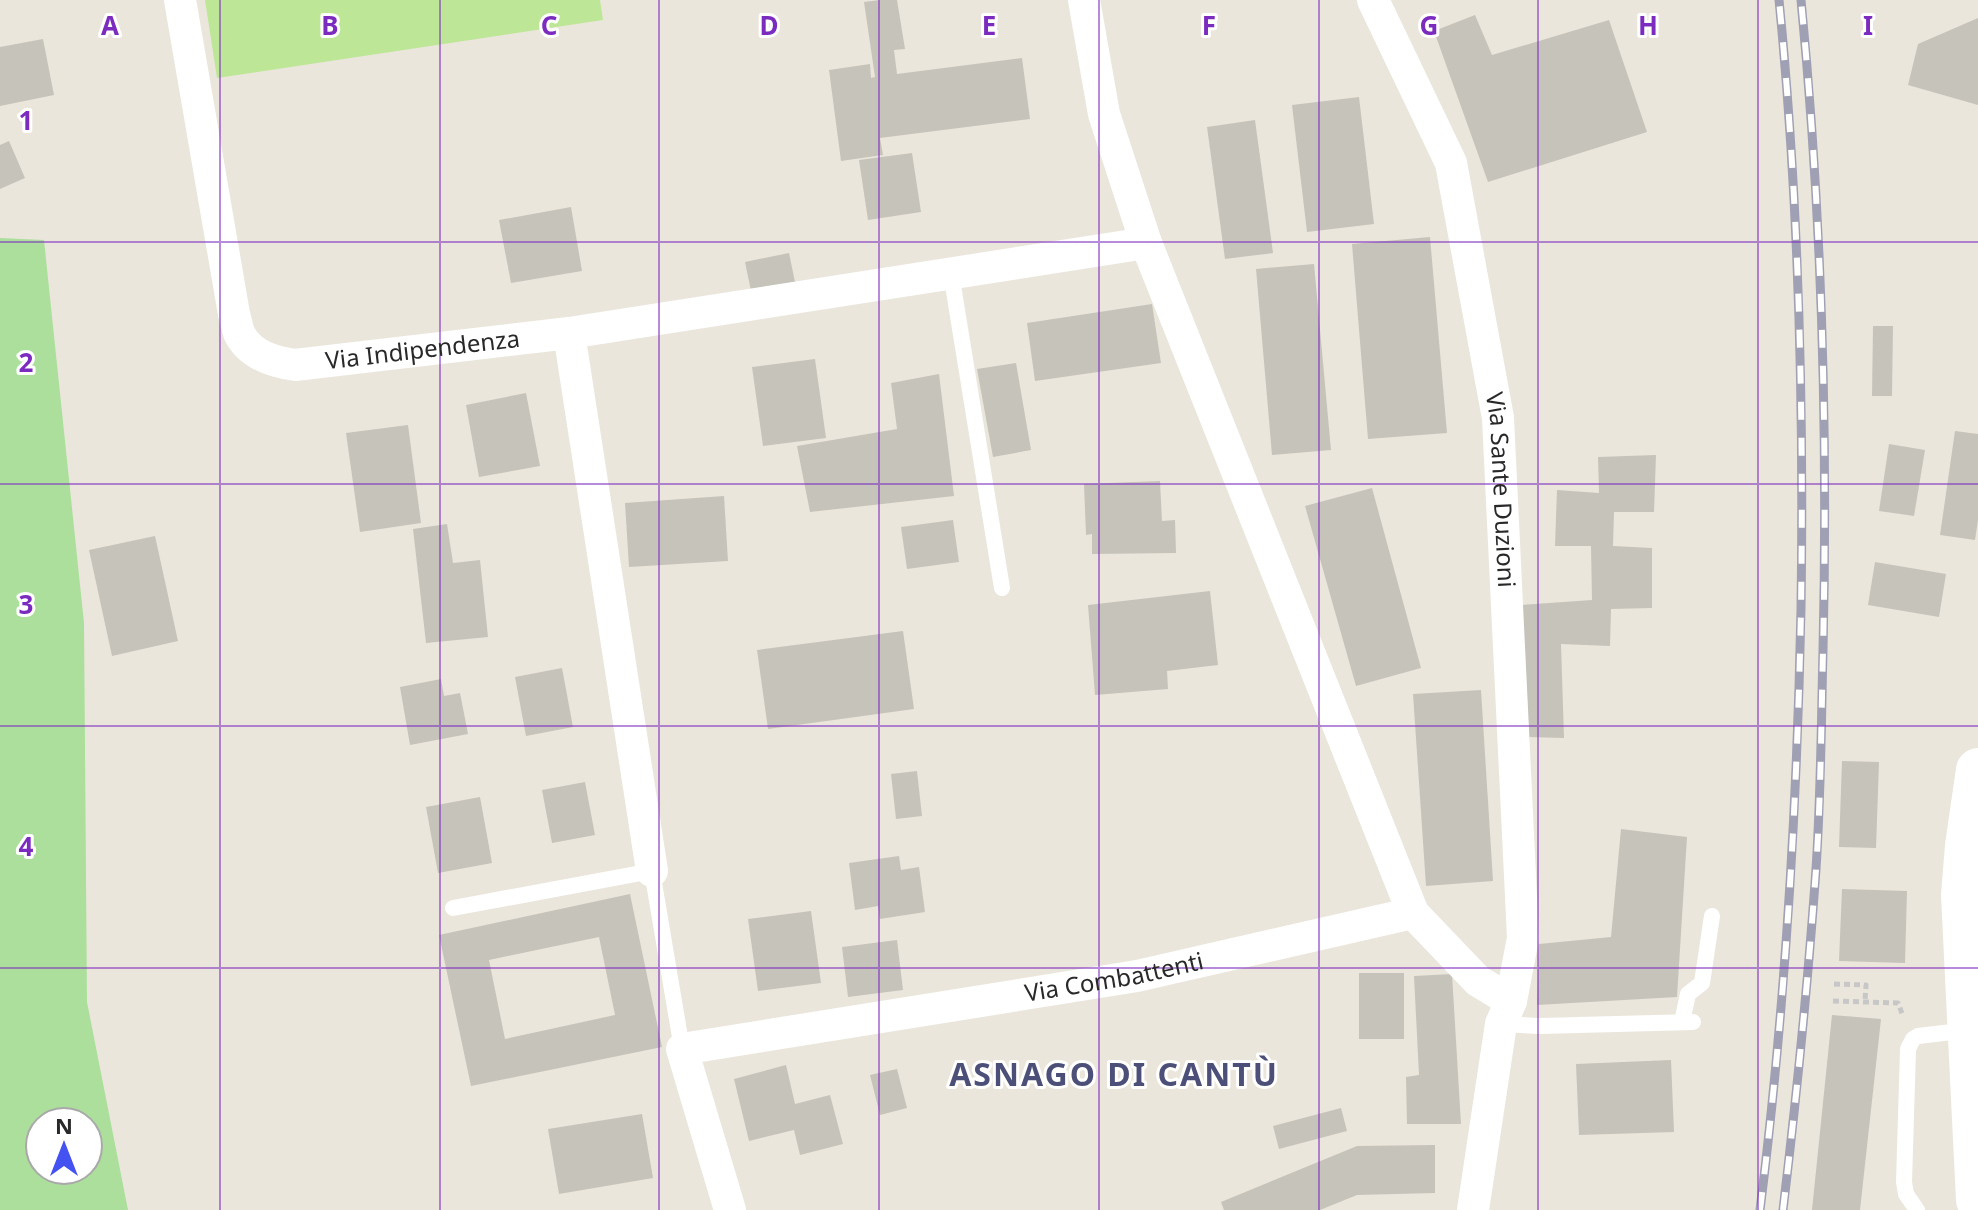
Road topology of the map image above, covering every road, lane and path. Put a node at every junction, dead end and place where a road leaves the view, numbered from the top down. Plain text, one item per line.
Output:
1 (180, 0) edge
2 (1084, 0) edge
3 (1373, 0) edge
4 (1146, 243) junction
5 (951, 273) junction
6 (569, 333) junction
7 (1002, 588) dead end
8 (1978, 770) edge
9 (652, 871) junction
10 (453, 908) dead end
11 (1413, 913) junction
12 (1712, 916) dead end
13 (1972, 976) edge
14 (1834, 984) dead end
15 (1833, 1001) dead end
16 (1865, 1001) junction
17 (1898, 1003) dead end
18 (1506, 1012) junction
19 (1969, 1030) junction
20 (682, 1049) junction
21 (1978, 1200) edge
22 (730, 1210) edge
23 (1473, 1210) edge
24 (1917, 1210) edge

1 - 6 street, Via Indipendenza
2 - 4 street
3 - 18 street, Via Sante Duzioni
4 - 5 street, Via Indipendenza
4 - 11 street
5 - 6 street, Via Indipendenza
5 - 7 lane
6 - 9 street
8 - 13 main road
9 - 10 lane
9 - 20 lane
11 - 18 street
11 - 20 street, Via Combattenti
12 - 18 lane
13 - 19 main road
14 - 16 path
15 - 16 path
16 - 17 path
18 - 23 street, Via Sante Duzioni
19 - 21 main road
19 - 24 lane
20 - 22 street

